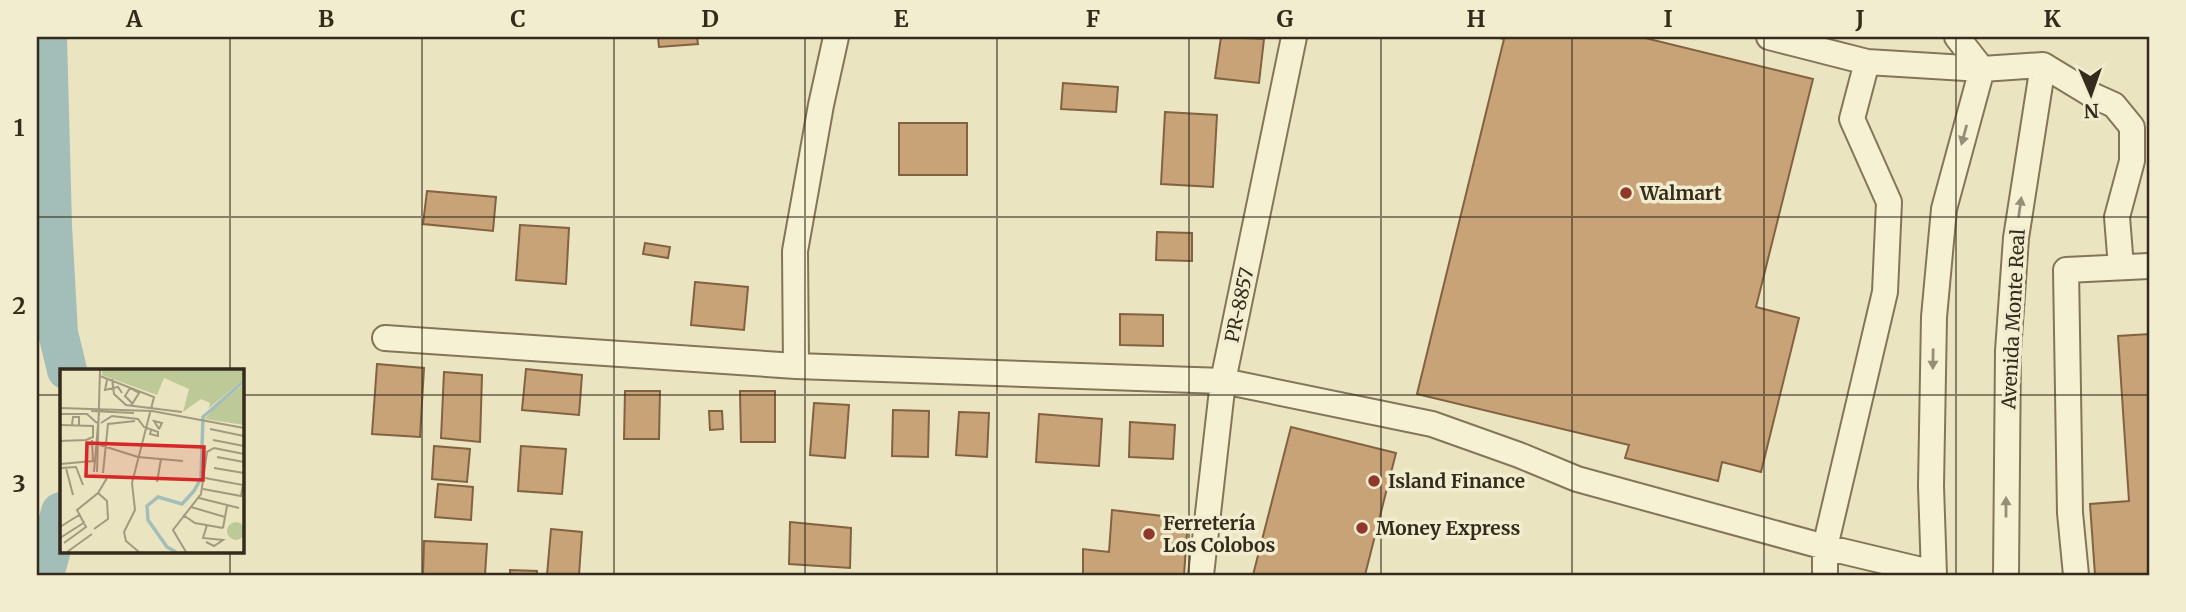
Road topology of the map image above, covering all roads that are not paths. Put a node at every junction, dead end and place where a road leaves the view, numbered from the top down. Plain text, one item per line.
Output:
1 (836, 37) edge
2 (1294, 37) edge
3 (1769, 37) edge
4 (1957, 37) edge
5 (1867, 62) junction
6 (2043, 65) junction
7 (1982, 69) junction
8 (2149, 265) edge
9 (2121, 267) junction
10 (385, 338) dead end
11 (796, 366) junction
12 (1223, 381) junction
13 (1825, 547) junction
14 (1934, 574) edge
15 (1201, 575) edge
16 (1825, 575) edge
17 (2006, 575) edge
18 (2076, 575) edge

1 - 11 street
2 - 12 street, PR-8857
3 - 5 street
4 - 7 street
5 - 7 street
5 - 13 street
6 - 7 street
6 - 9 street
17 -> 6 street, Avenida Monte Real
7 -> 14 street
8 - 9 street
9 - 18 street
10 - 11 street
11 - 12 street
12 - 13 street
12 - 15 street, PR-8857
13 - 14 street
13 - 16 street

